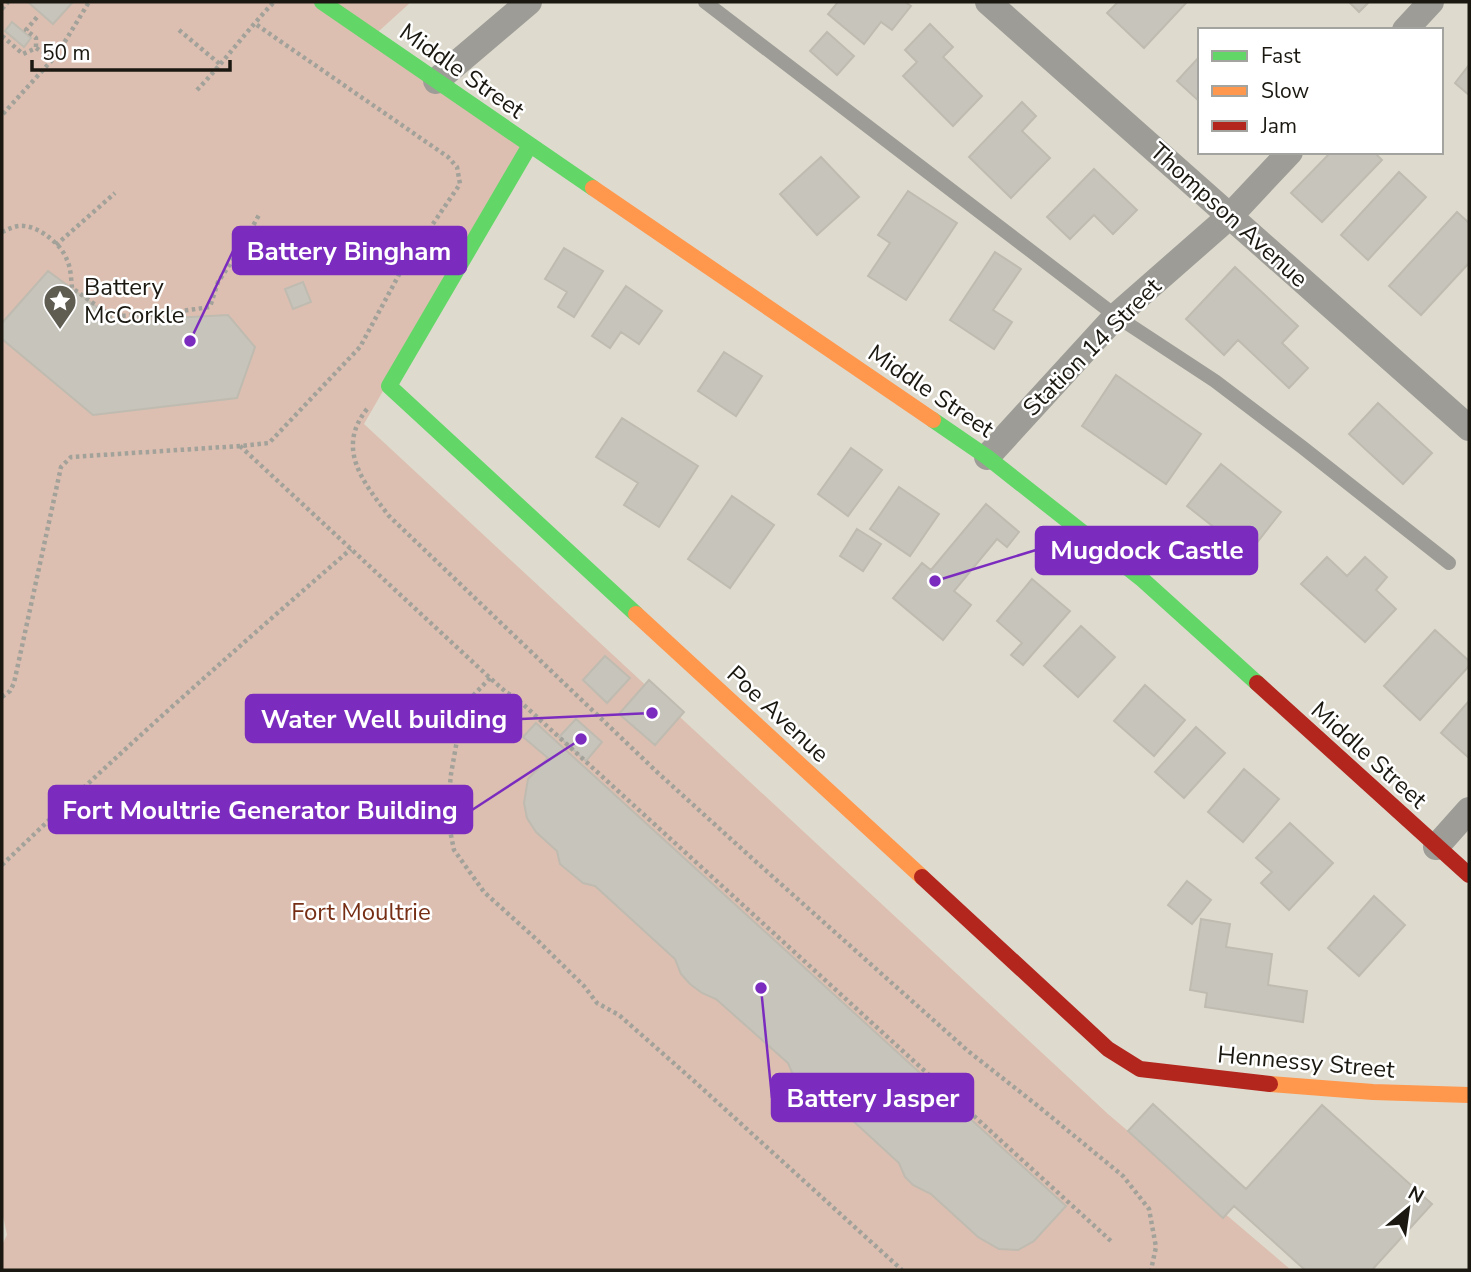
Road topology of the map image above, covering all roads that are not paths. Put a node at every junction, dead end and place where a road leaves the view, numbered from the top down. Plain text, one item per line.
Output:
1 (322, 2) edge
2 (529, 2) edge
3 (705, 2) edge
4 (988, 2) edge
5 (1431, 2) edge
6 (1407, 28) edge
7 (436, 81) junction
8 (530, 145) junction
9 (1288, 154) edge
10 (1230, 216) junction
11 (1116, 316) junction
12 (1469, 428) edge
13 (987, 457) junction
14 (1449, 563) dead end
15 (1469, 810) edge
16 (1436, 846) junction
17 (1469, 875) edge
18 (1140, 1069) joint
19 (1469, 1095) edge

1 - 7 street, Middle Street
2 - 7 street
3 - 11 lane
4 - 10 street, Thompson Avenue
5 - 6 street
7 - 8 street, Middle Street
8 - 13 street, Middle Street
8 - 18 street, Poe Avenue
9 - 10 street, Station 14 Street
10 - 11 street, Station 14 Street
10 - 12 street, Thompson Avenue
11 - 13 street, Station 14 Street
11 - 14 lane
13 - 16 street, Middle Street
15 - 16 street
16 - 17 street, Middle Street
18 - 19 street, Hennessy Street

